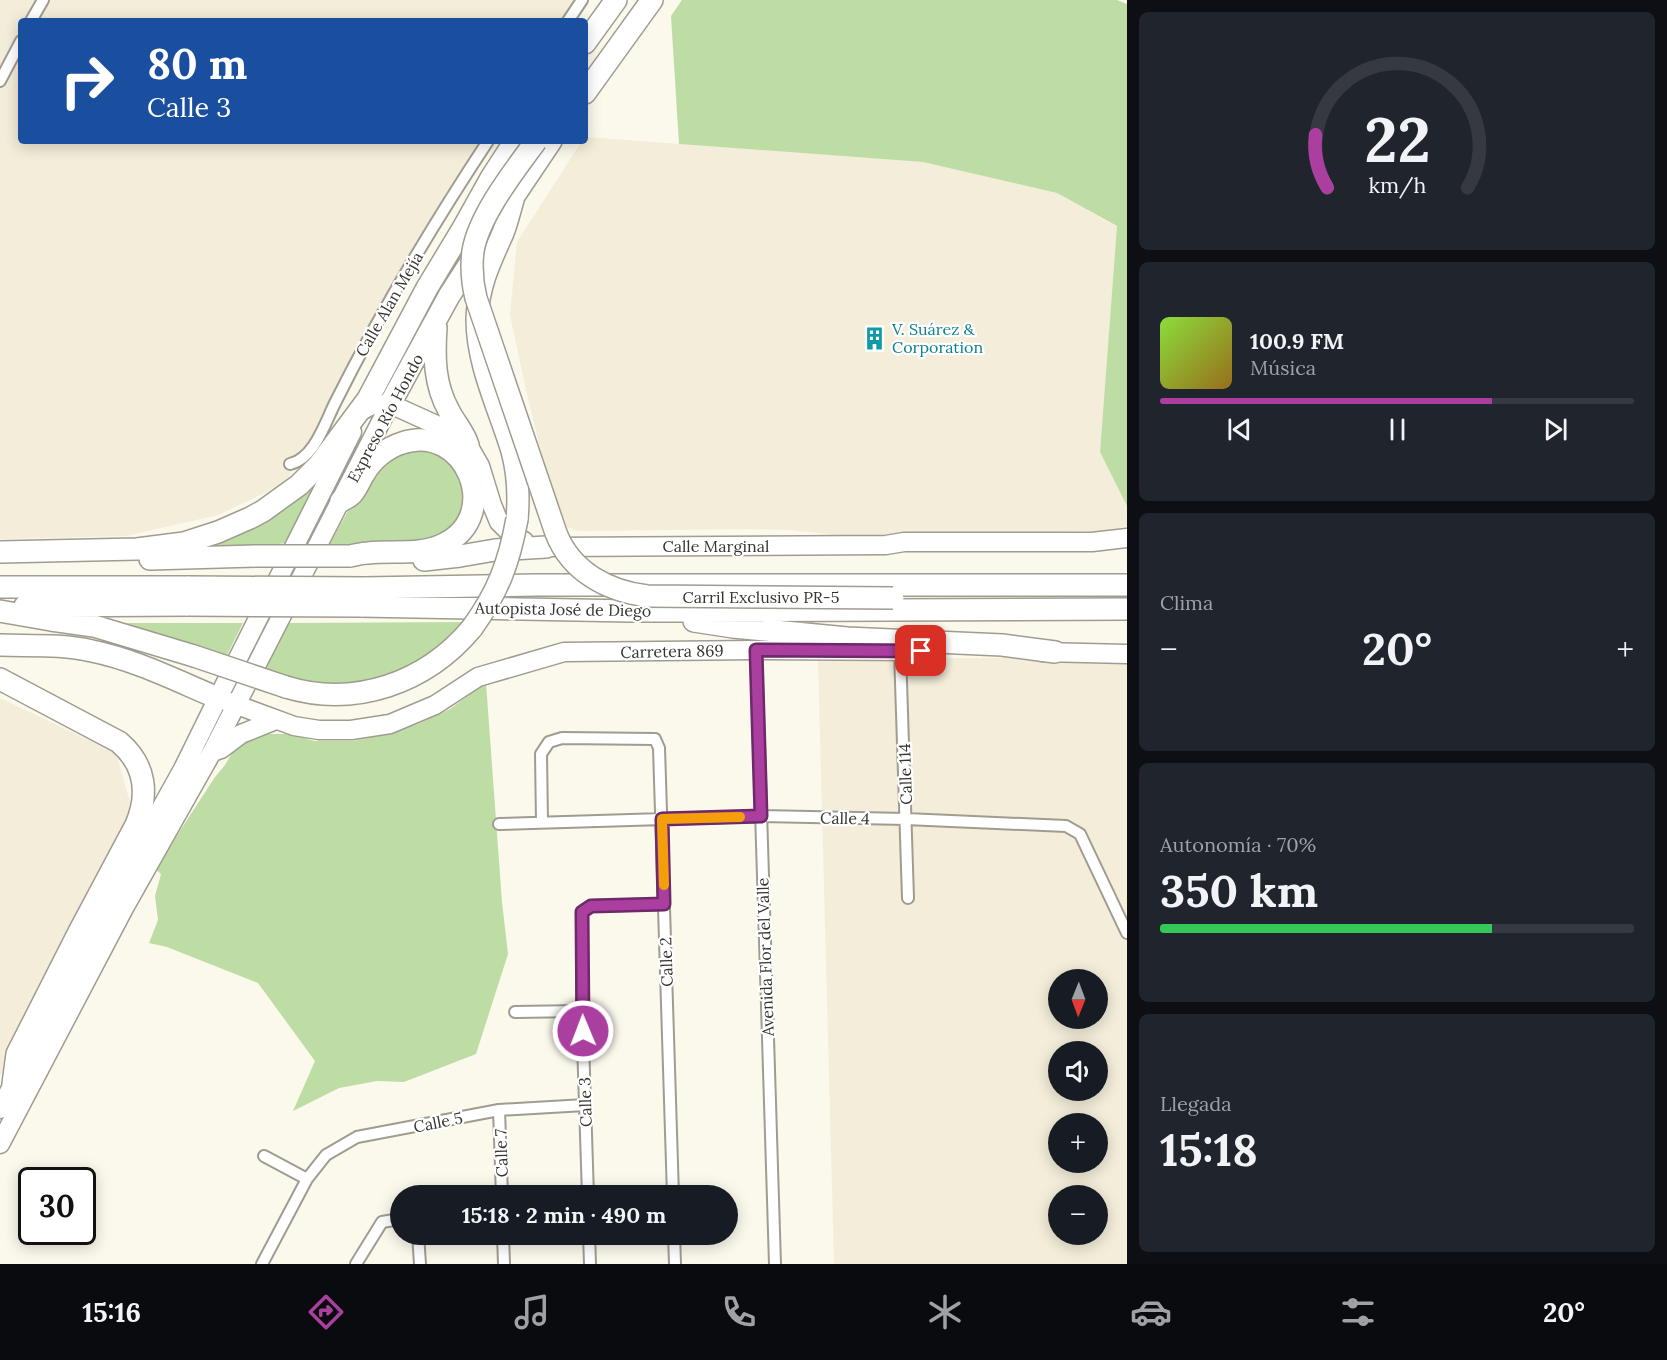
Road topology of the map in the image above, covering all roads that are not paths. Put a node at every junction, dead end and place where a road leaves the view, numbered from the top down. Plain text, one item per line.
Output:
1 (42, 0) edge
2 (582, 0) edge
3 (598, 0) edge
4 (616, 0) edge
5 (638, 0) edge
6 (652, 0) edge
7 (33, 18) edge
8 (570, 18) edge
9 (588, 18) edge
10 (18, 47) edge
11 (592, 48) edge
12 (0, 81) edge
13 (588, 89) edge
14 (486, 144) edge
15 (513, 144) edge
16 (534, 144) edge
17 (549, 144) edge
18 (515, 193) junction
19 (437, 320) junction
20 (365, 404) junction
21 (390, 404) junction
22 (468, 445) junction
23 (290, 464) dead end
24 (341, 501) junction
25 (1127, 538) edge
26 (886, 545) junction
27 (1127, 546) edge
28 (546, 547) junction
29 (0, 552) edge
30 (350, 556) junction
31 (0, 562) edge
32 (1127, 585) edge
33 (0, 587) edge
34 (188, 596) junction
35 (363, 597) junction
36 (1127, 597) edge
37 (0, 606) edge
38 (1127, 609) edge
39 (0, 611) edge
40 (632, 611) junction
41 (0, 645) edge
42 (756, 650) junction
43 (900, 651) junction
44 (1054, 652) junction
45 (1127, 654) edge
46 (0, 679) edge
47 (227, 702) junction
48 (276, 720) junction
49 (212, 752) junction
50 (761, 816) junction
51 (662, 819) junction
52 (906, 819) junction
53 (542, 822) junction
54 (499, 824) dead end
55 (908, 898) dead end
56 (664, 904) junction
57 (1127, 933) edge
58 (84, 949) junction
59 (582, 1011) junction
60 (515, 1012) dead end
61 (51, 1047) junction
62 (13, 1084) junction
63 (585, 1105) junction
64 (0, 1109) edge
65 (500, 1110) junction
66 (0, 1144) edge
67 (264, 1156) dead end
68 (307, 1179) junction
69 (502, 1185) edge
70 (588, 1185) edge
71 (673, 1185) edge
72 (390, 1221) edge
73 (419, 1245) edge
74 (503, 1245) edge
75 (590, 1245) edge
76 (674, 1245) edge
77 (262, 1264) edge
78 (356, 1264) edge
79 (420, 1264) edge
80 (504, 1264) edge
81 (591, 1264) edge
82 (675, 1264) edge
83 (775, 1264) edge

1 - 7 street
2 - 8 street
3 - 9 highway
4 - 11 highway
5 - 11 highway
6 - 13 highway
10 - 12 street
14 - 23 street, Calle Alan Mejía
15 - 20 highway, Expreso Río Hondo
16 - 36 highway, Carril Exclusivo PR-5, bridge
17 - 18 highway, Expreso Río Hondo
18 - 19 highway, Expreso Río Hondo
18 - 39 highway, bridge
19 - 21 highway, Expreso Río Hondo
19 - 22 highway
20 - 21 main road
20 - 29 highway
20 - 47 main road, Expreso Río Hondo
21 - 22 main road
21 - 24 main road, Expreso Río Hondo
22 - 28 main road, Calle Marginal
24 - 30 highway
24 - 47 main road, Expreso Río Hondo
25 - 26 main road, Calle Marginal
26 - 27 street, Calle Marginal
26 - 28 main road, Calle Marginal
28 - 30 highway
30 - 31 highway, bridge
32 - 35 highway, Autopista José de Diego
33 - 34 highway, Autopista José de Diego
34 - 35 highway, Autopista José de Diego, bridge
34 - 37 highway, Autopista José de Diego
35 - 40 highway, Autopista José de Diego
38 - 40 highway, Autopista José de Diego
40 - 44 highway
41 - 47 highway
42 - 43 main road, Carretera 869
42 - 48 main road, Carretera 869
42 - 50 street, Avenida Flor del Valle
43 - 44 main road, Carretera 869
43 - 52 street, Calle 114
44 - 45 main road, Carretera 869
46 - 62 highway
47 - 48 main road, Carretera 869
47 - 49 main road
47 - 58 main road
48 - 49 main road
49 - 61 main road
50 - 51 street, Calle 4
50 - 52 street, Calle 4
50 - 83 street, Avenida Flor del Valle
51 - 53 street, Calle 4
51 - 53 street, Calle 2
51 - 56 street, Calle 2
52 - 55 street, Calle 114
52 - 57 street, Calle 4
53 - 54 street, Calle 4
56 - 59 street, Calle 3
56 - 71 street, Calle 2
58 - 61 main road
58 - 62 main road
59 - 60 street
59 - 63 street, Calle 3
61 - 66 main road
62 - 64 main road
63 - 65 street, Calle 5
63 - 70 street, Calle 3
65 - 68 street, Calle 5
65 - 69 street, Calle 7
67 - 68 street
68 - 77 street, Calle 5
72 - 78 street
73 - 79 street
74 - 80 street
75 - 81 street
76 - 82 street

